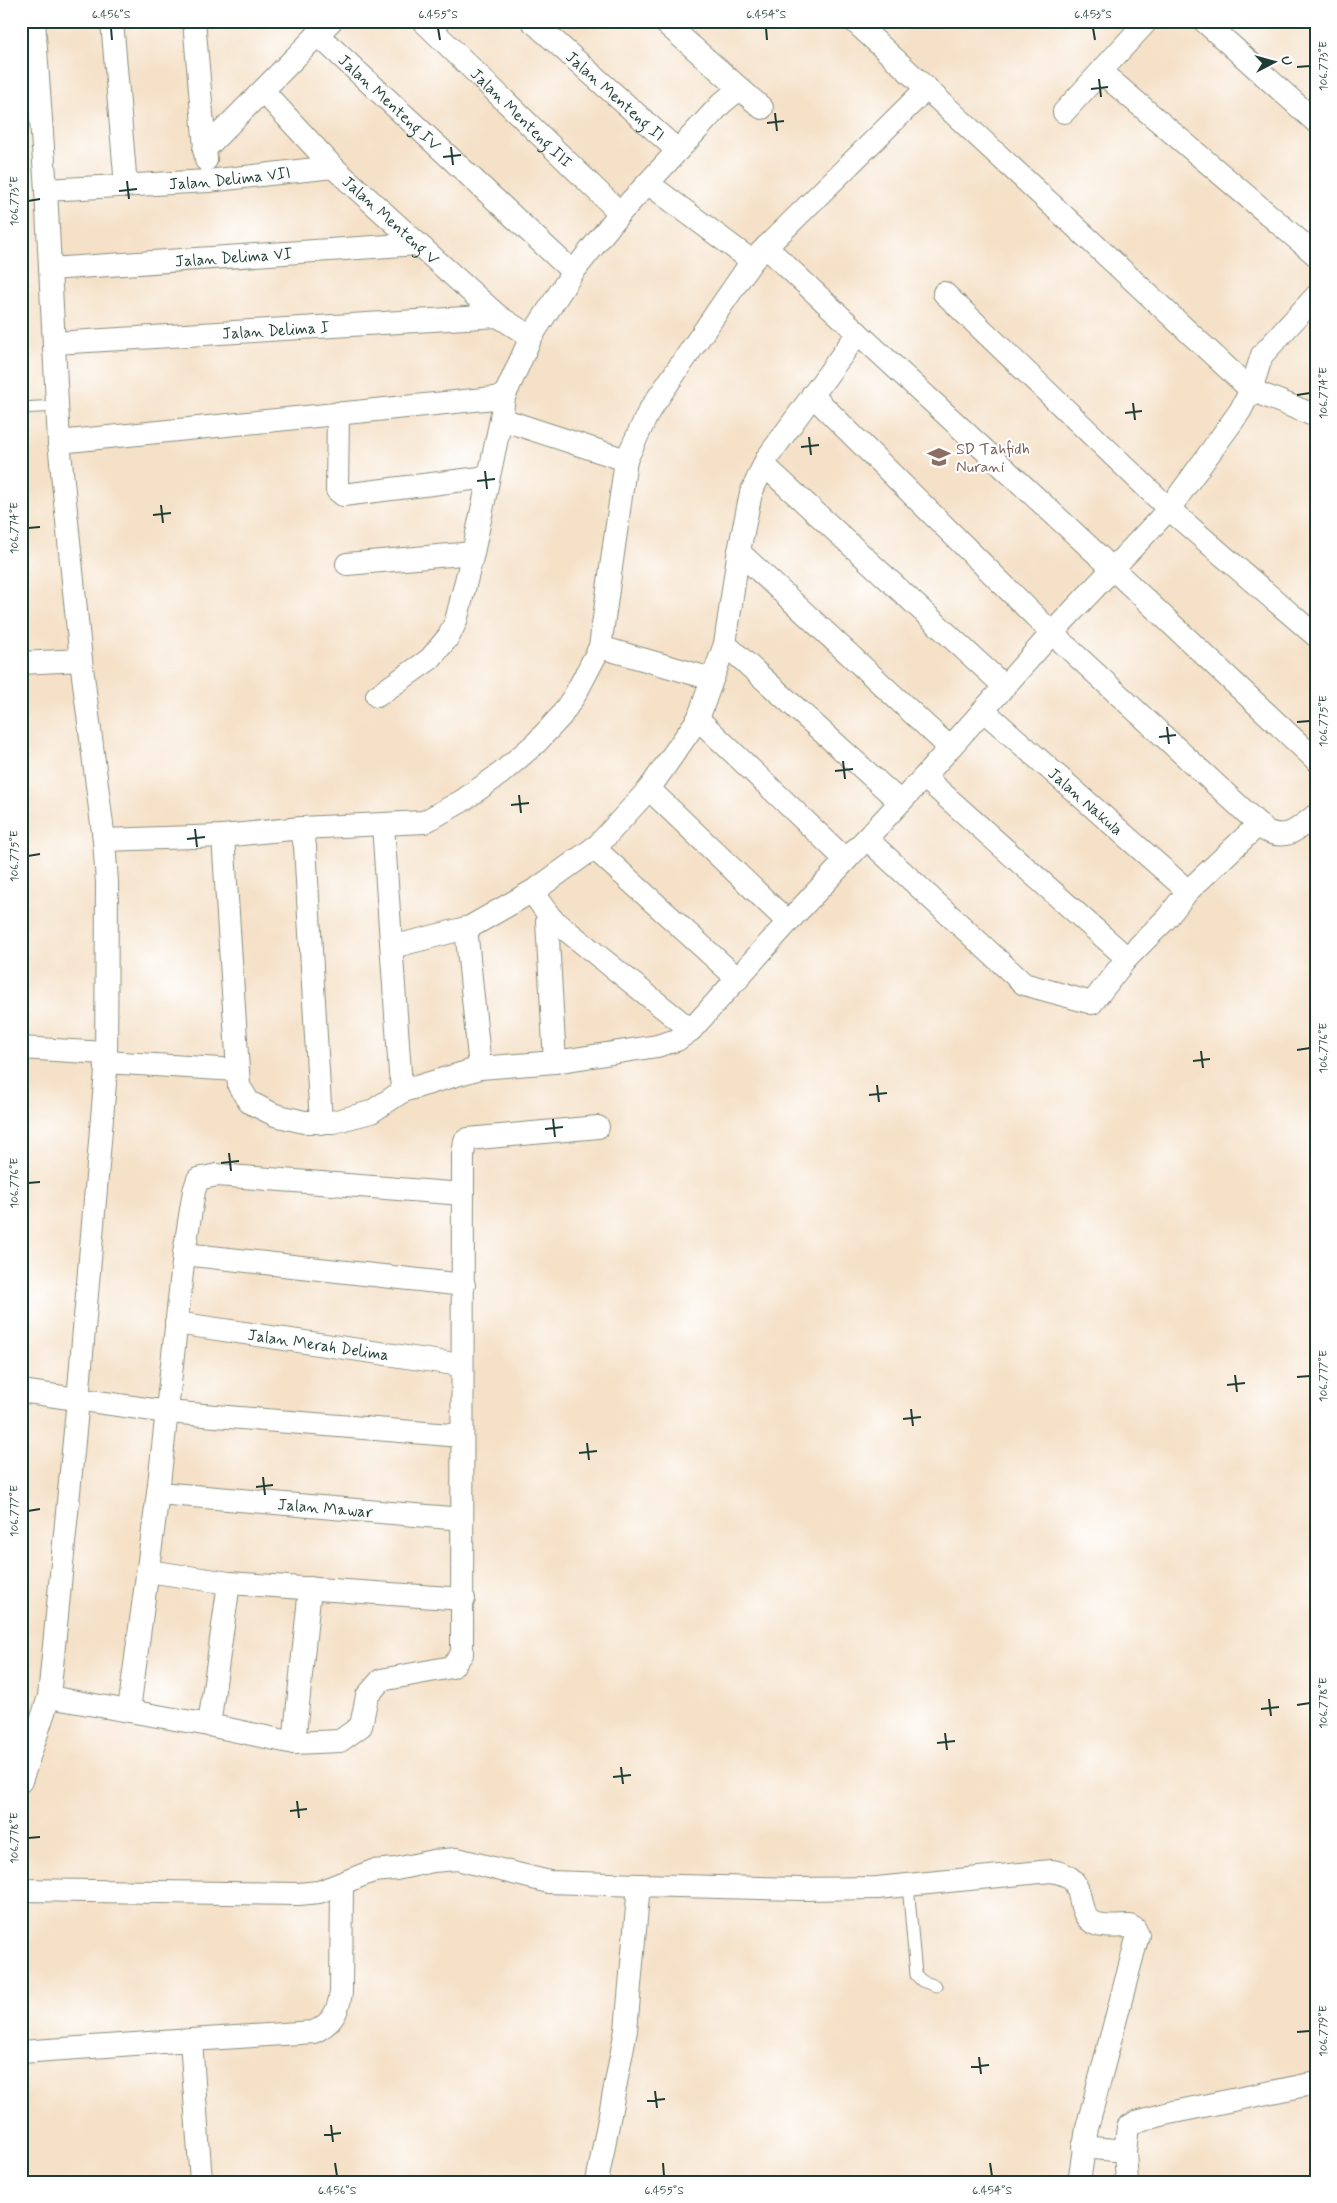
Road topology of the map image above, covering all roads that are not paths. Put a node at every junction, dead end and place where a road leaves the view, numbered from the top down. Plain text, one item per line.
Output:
1 (34, 21) edge
2 (112, 21) edge
3 (194, 21) edge
4 (423, 21) edge
5 (532, 21) edge
6 (663, 21) edge
7 (854, 21) edge
8 (1147, 21) edge
9 (1204, 21) edge
10 (324, 28) edge
11 (1101, 72) junction
12 (927, 88) junction
13 (739, 89) junction
14 (263, 91) junction
15 (762, 108) dead end
16 (1064, 112) dead end
17 (1316, 122) edge
18 (204, 150) junction
19 (677, 150) junction
20 (334, 167) junction
21 (208, 180) junction
22 (649, 184) junction
23 (126, 186) junction
24 (46, 190) junction
25 (620, 213) junction
26 (418, 244) junction
27 (759, 254) junction
28 (1316, 255) edge
29 (50, 269) junction
30 (573, 272) junction
31 (944, 293) dead end
32 (1316, 296) edge
33 (498, 316) junction
34 (858, 333) junction
35 (531, 337) junction
36 (55, 343) junction
37 (1251, 390) junction
38 (812, 396) junction
39 (504, 397) junction
40 (56, 406) junction
41 (21, 408) edge
42 (338, 413) junction
43 (1316, 416) edge
44 (500, 419) junction
45 (59, 442) junction
46 (626, 460) junction
47 (764, 465) junction
48 (488, 477) junction
49 (1169, 509) junction
50 (739, 552) junction
51 (473, 553) junction
52 (347, 564) dead end
53 (1113, 569) junction
54 (1052, 633) junction
55 (1316, 636) edge
56 (726, 644) junction
57 (600, 647) junction
58 (81, 660) junction
59 (21, 663) edge
60 (712, 679) junction
61 (1004, 686) junction
62 (377, 696) dead end
63 (984, 710) junction
64 (698, 719) junction
65 (949, 747) junction
66 (1316, 760) edge
67 (924, 777) junction
68 (649, 789) junction
69 (900, 802) junction
70 (1316, 814) edge
71 (1259, 824) junction
72 (383, 825) junction
73 (301, 828) junction
74 (223, 836) junction
75 (104, 840) junction
76 (867, 840) junction
77 (594, 848) junction
78 (846, 860) junction
79 (1188, 891) junction
80 (532, 892) junction
81 (551, 918) junction
82 (788, 922) junction
83 (466, 928) junction
84 (392, 947) junction
85 (1127, 958) junction
86 (738, 979) junction
87 (691, 1030) junction
88 (21, 1048) edge
89 (105, 1062) junction
90 (555, 1062) junction
91 (480, 1068) junction
92 (237, 1070) junction
93 (403, 1091) junction
94 (321, 1123) junction
95 (598, 1127) dead end
96 (463, 1194) junction
97 (184, 1254) junction
98 (464, 1285) junction
99 (176, 1324) junction
100 (461, 1364) junction
101 (21, 1391) edge
102 (78, 1400) junction
103 (167, 1412) junction
104 (462, 1436) junction
105 (158, 1493) junction
106 (462, 1519) junction
107 (148, 1571) junction
108 (229, 1583) junction
109 (310, 1588) junction
110 (464, 1599) junction
111 (49, 1697) junction
112 (129, 1710) junction
113 (209, 1724) junction
114 (294, 1743) junction
115 (21, 1781) edge
116 (342, 1884) junction
117 (639, 1885) junction
118 (908, 1885) junction
119 (21, 1890) edge
120 (936, 1986) dead end
121 (192, 2040) junction
122 (21, 2052) edge
123 (1316, 2083) edge
124 (1083, 2147) junction
125 (1125, 2151) junction
126 (201, 2182) edge
127 (597, 2182) edge
128 (1079, 2182) edge
129 (1127, 2182) edge

1 - 24 street
2 - 23 street
3 - 18 street
4 - 25 street, Jalan Menteng III
5 - 19 street, Jalan Menteng II
6 - 13 street
7 - 12 street
8 - 11 street
9 - 17 street
10 - 14 street
10 - 30 street, Jalan Menteng IV
11 - 16 street
11 - 28 street
12 - 27 street
12 - 37 street
13 - 15 street
13 - 19 street
14 - 18 street
14 - 20 street, Jalan Menteng V
18 - 21 street
19 - 22 street
20 - 21 street, Jalan Delima VII
20 - 26 street, Jalan Menteng V
21 - 23 street, Jalan Delima VII
22 - 25 street
22 - 27 street
23 - 24 street, Jalan Delima VII
24 - 29 street
25 - 30 street
26 - 29 street, Jalan Delima VI
26 - 33 street, Jalan Menteng V
27 - 34 street
27 - 46 street
29 - 36 street
30 - 35 street
31 - 49 street
32 - 37 street
33 - 35 street, Jalan Menteng V
33 - 36 street, Jalan Delima I
34 - 38 street
34 - 53 street
35 - 39 street
36 - 40 street
37 - 43 street
37 - 49 street
38 - 47 street
38 - 54 street
39 - 42 street
39 - 44 street
40 - 41 lane
40 - 45 street
42 - 45 street
42 - 48 street
44 - 46 street
44 - 48 street
45 - 58 street
46 - 57 street
47 - 50 street
47 - 61 street
48 - 51 street
49 - 53 street
49 - 55 street
50 - 56 street
50 - 65 street
51 - 52 street
51 - 62 street
53 - 54 street
53 - 66 street
54 - 61 street
54 - 71 street
56 - 60 street
56 - 69 street
57 - 60 street
57 - 72 street
58 - 59 street
58 - 75 street
60 - 64 street
61 - 63 street
63 - 65 street
63 - 79 street, Jalan Nakula
64 - 68 street
64 - 78 street
65 - 67 street
67 - 69 street
67 - 85 street
68 - 77 street
68 - 82 street
69 - 76 street
70 - 71 street
71 - 79 street
72 - 73 street
72 - 84 street
73 - 74 street
73 - 94 street
74 - 75 street
74 - 92 street
75 - 89 street
76 - 78 street
76 - 85 street
77 - 80 street
77 - 86 street
78 - 82 street
79 - 85 street
80 - 81 street
80 - 83 street
81 - 87 street
81 - 90 street
82 - 86 street
83 - 84 street
83 - 91 street
84 - 93 street
86 - 87 street
87 - 90 street
88 - 89 street
89 - 92 street
89 - 102 street
90 - 91 street
91 - 93 street
92 - 94 street
93 - 94 street
95 - 96 street
96 - 97 street
96 - 98 street
97 - 98 street
97 - 99 street
98 - 100 street
99 - 100 street, Jalan Merah Delima
99 - 103 street
100 - 104 street
101 - 102 street
102 - 103 street
102 - 111 street
103 - 104 street
103 - 105 street
104 - 106 street
105 - 106 street, Jalan Mawar
105 - 107 street
106 - 110 street
107 - 108 street
107 - 112 street
108 - 109 street
108 - 113 street
109 - 110 street
109 - 114 street
110 - 114 street
111 - 112 street
111 - 115 street
112 - 113 street
113 - 114 street
116 - 117 street
116 - 119 street
116 - 121 street
117 - 118 street
117 - 127 street
118 - 120 lane
118 - 124 street
121 - 122 street
121 - 126 street
123 - 125 street
124 - 125 street
124 - 128 street
125 - 129 street

